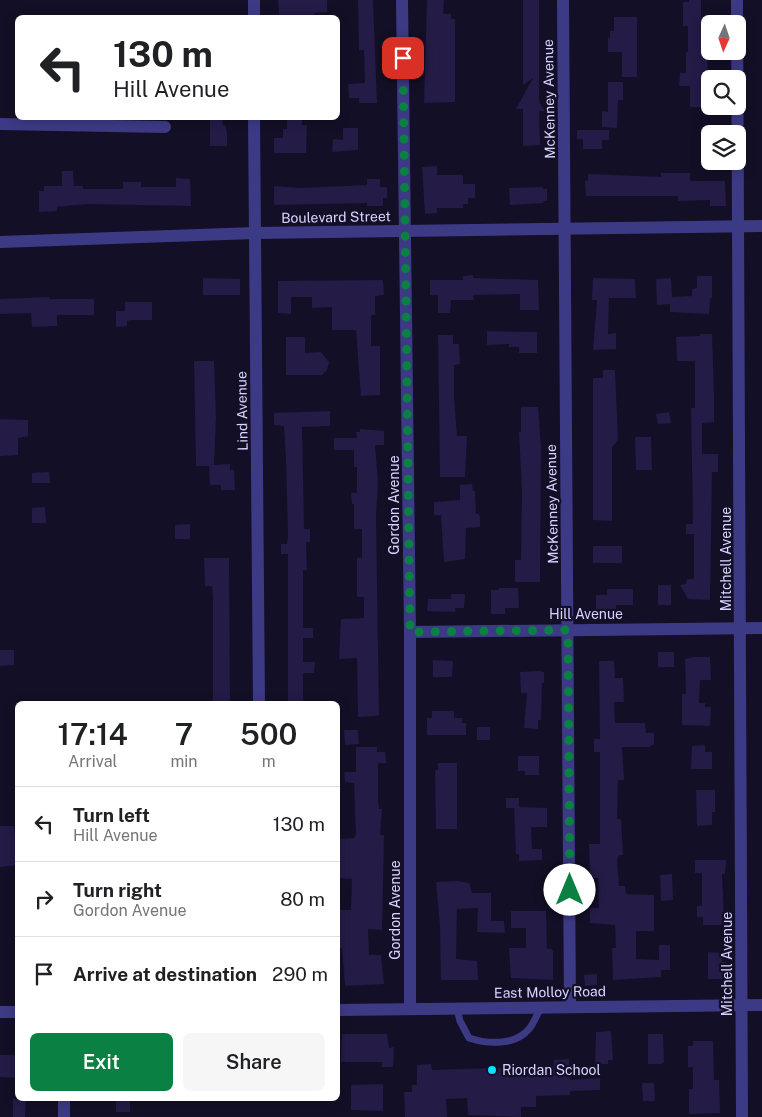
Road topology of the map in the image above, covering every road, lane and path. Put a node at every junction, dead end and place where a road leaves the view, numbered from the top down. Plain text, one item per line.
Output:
1 (254, 0) edge
2 (402, 0) edge
3 (563, 0) edge
4 (738, 0) edge
5 (254, 15) edge
6 (254, 120) edge
7 (0, 124) edge
8 (165, 127) dead end
9 (739, 226) junction
10 (762, 226) edge
11 (566, 228) junction
12 (405, 231) junction
13 (255, 233) junction
14 (0, 242) edge
15 (762, 628) edge
16 (742, 629) junction
17 (568, 630) junction
18 (410, 632) junction
19 (259, 701) edge
20 (742, 1006) junction
21 (762, 1006) edge
22 (542, 1007) junction
23 (570, 1007) junction
24 (410, 1009) junction
25 (457, 1009) junction
26 (340, 1010) edge
27 (0, 1012) edge
28 (15, 1012) edge
29 (64, 1101) edge
30 (64, 1117) edge
31 (742, 1117) edge

1 - 5 street
2 - 12 street, Gordon Avenue
3 - 11 street, McKenney Avenue
4 - 9 street, Mitchell Avenue
6 - 13 street, Lind Avenue
7 - 8 street
9 - 10 street, Boulevard Street
9 - 11 street, Boulevard Street
9 - 16 street, Mitchell Avenue
11 - 12 street, Boulevard Street
11 - 17 street, McKenney Avenue
12 - 13 street, Boulevard Street
12 - 18 street, Gordon Avenue
13 - 14 street, Boulevard Street
13 - 19 street, Lind Avenue
15 - 16 street, Hill Avenue
16 - 17 street, Hill Avenue
16 - 20 street, Mitchell Avenue
17 - 18 street, Hill Avenue
17 - 23 street, McKenney Avenue
18 - 24 street, Gordon Avenue
20 - 21 street, East Molloy Road
20 - 23 street, East Molloy Road
20 - 31 street, Mitchell Avenue
22 - 23 street, East Molloy Road
22 - 25 street, East Molloy Road
22 - 25 lane
24 - 25 street, East Molloy Road
24 - 26 street, East Molloy Road
27 - 28 street
29 - 30 street

